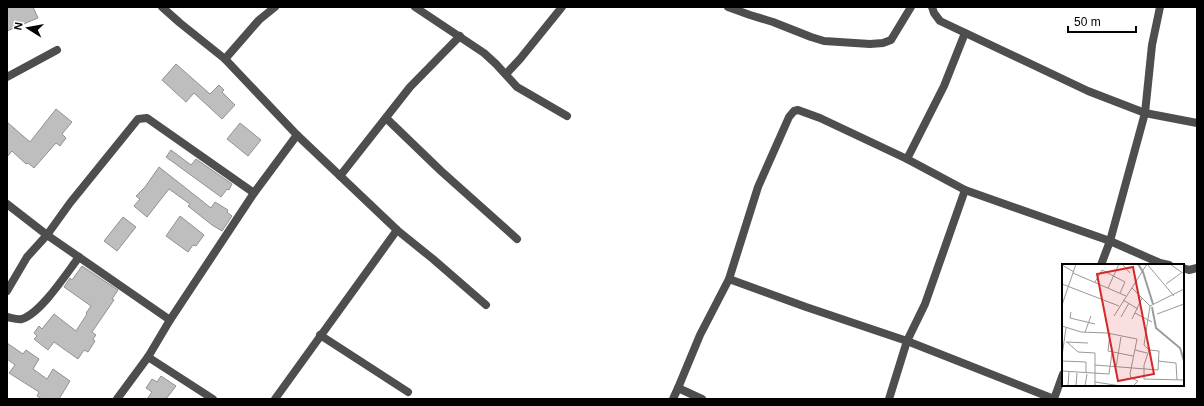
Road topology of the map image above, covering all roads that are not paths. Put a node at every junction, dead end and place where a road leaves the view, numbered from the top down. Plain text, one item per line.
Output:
1 (162, 7) edge
2 (275, 7) edge
3 (415, 7) edge
4 (562, 7) edge
5 (728, 7) edge
6 (911, 7) edge
7 (932, 7) edge
8 (1160, 7) edge
9 (965, 33) junction
10 (460, 36) junction
11 (57, 50) dead end
12 (225, 59) junction
13 (506, 74) junction
14 (7, 77) edge
15 (1145, 113) junction
16 (567, 116) dead end
17 (386, 118) junction
18 (1197, 123) edge
19 (297, 135) junction
20 (907, 159) junction
21 (340, 176) junction
22 (965, 190) junction
23 (254, 193) junction
24 (7, 204) edge
25 (397, 230) junction
26 (47, 235) junction
27 (517, 238) dead end
28 (1110, 241) junction
29 (79, 257) junction
30 (1101, 264) edge
31 (1164, 264) edge
32 (1184, 268) edge
33 (1197, 268) edge
34 (729, 279) junction
35 (7, 291) edge
36 (486, 305) dead end
37 (7, 317) edge
38 (170, 320) junction
39 (320, 335) junction
40 (908, 341) junction
41 (148, 357) junction
42 (1062, 377) edge
43 (678, 388) junction
44 (408, 392) dead end
45 (117, 399) edge
46 (213, 399) edge
47 (275, 399) edge
48 (673, 399) edge
49 (702, 399) edge
50 (889, 399) edge
51 (1054, 399) edge

1 - 12 street
2 - 12 street
3 - 10 street
4 - 13 street
5 - 6 street
7 - 9 street
8 - 15 street
9 - 15 street
9 - 20 street
10 - 13 street
10 - 17 street
11 - 14 street
12 - 19 street
13 - 16 street
15 - 18 street
15 - 28 street
17 - 21 street
17 - 27 street
19 - 21 street
19 - 23 street
20 - 22 street
20 - 34 street
21 - 25 street
22 - 28 street
22 - 40 street
23 - 26 street
23 - 38 street
24 - 26 street
25 - 36 street
25 - 39 street
26 - 29 street
26 - 35 street
28 - 30 street
28 - 31 street
29 - 37 street
29 - 38 street
32 - 33 street
34 - 40 street
34 - 43 street
38 - 41 street
39 - 44 street
39 - 47 street
40 - 50 street
40 - 51 street
41 - 45 street
41 - 46 street
42 - 51 street
43 - 48 street
43 - 49 street

